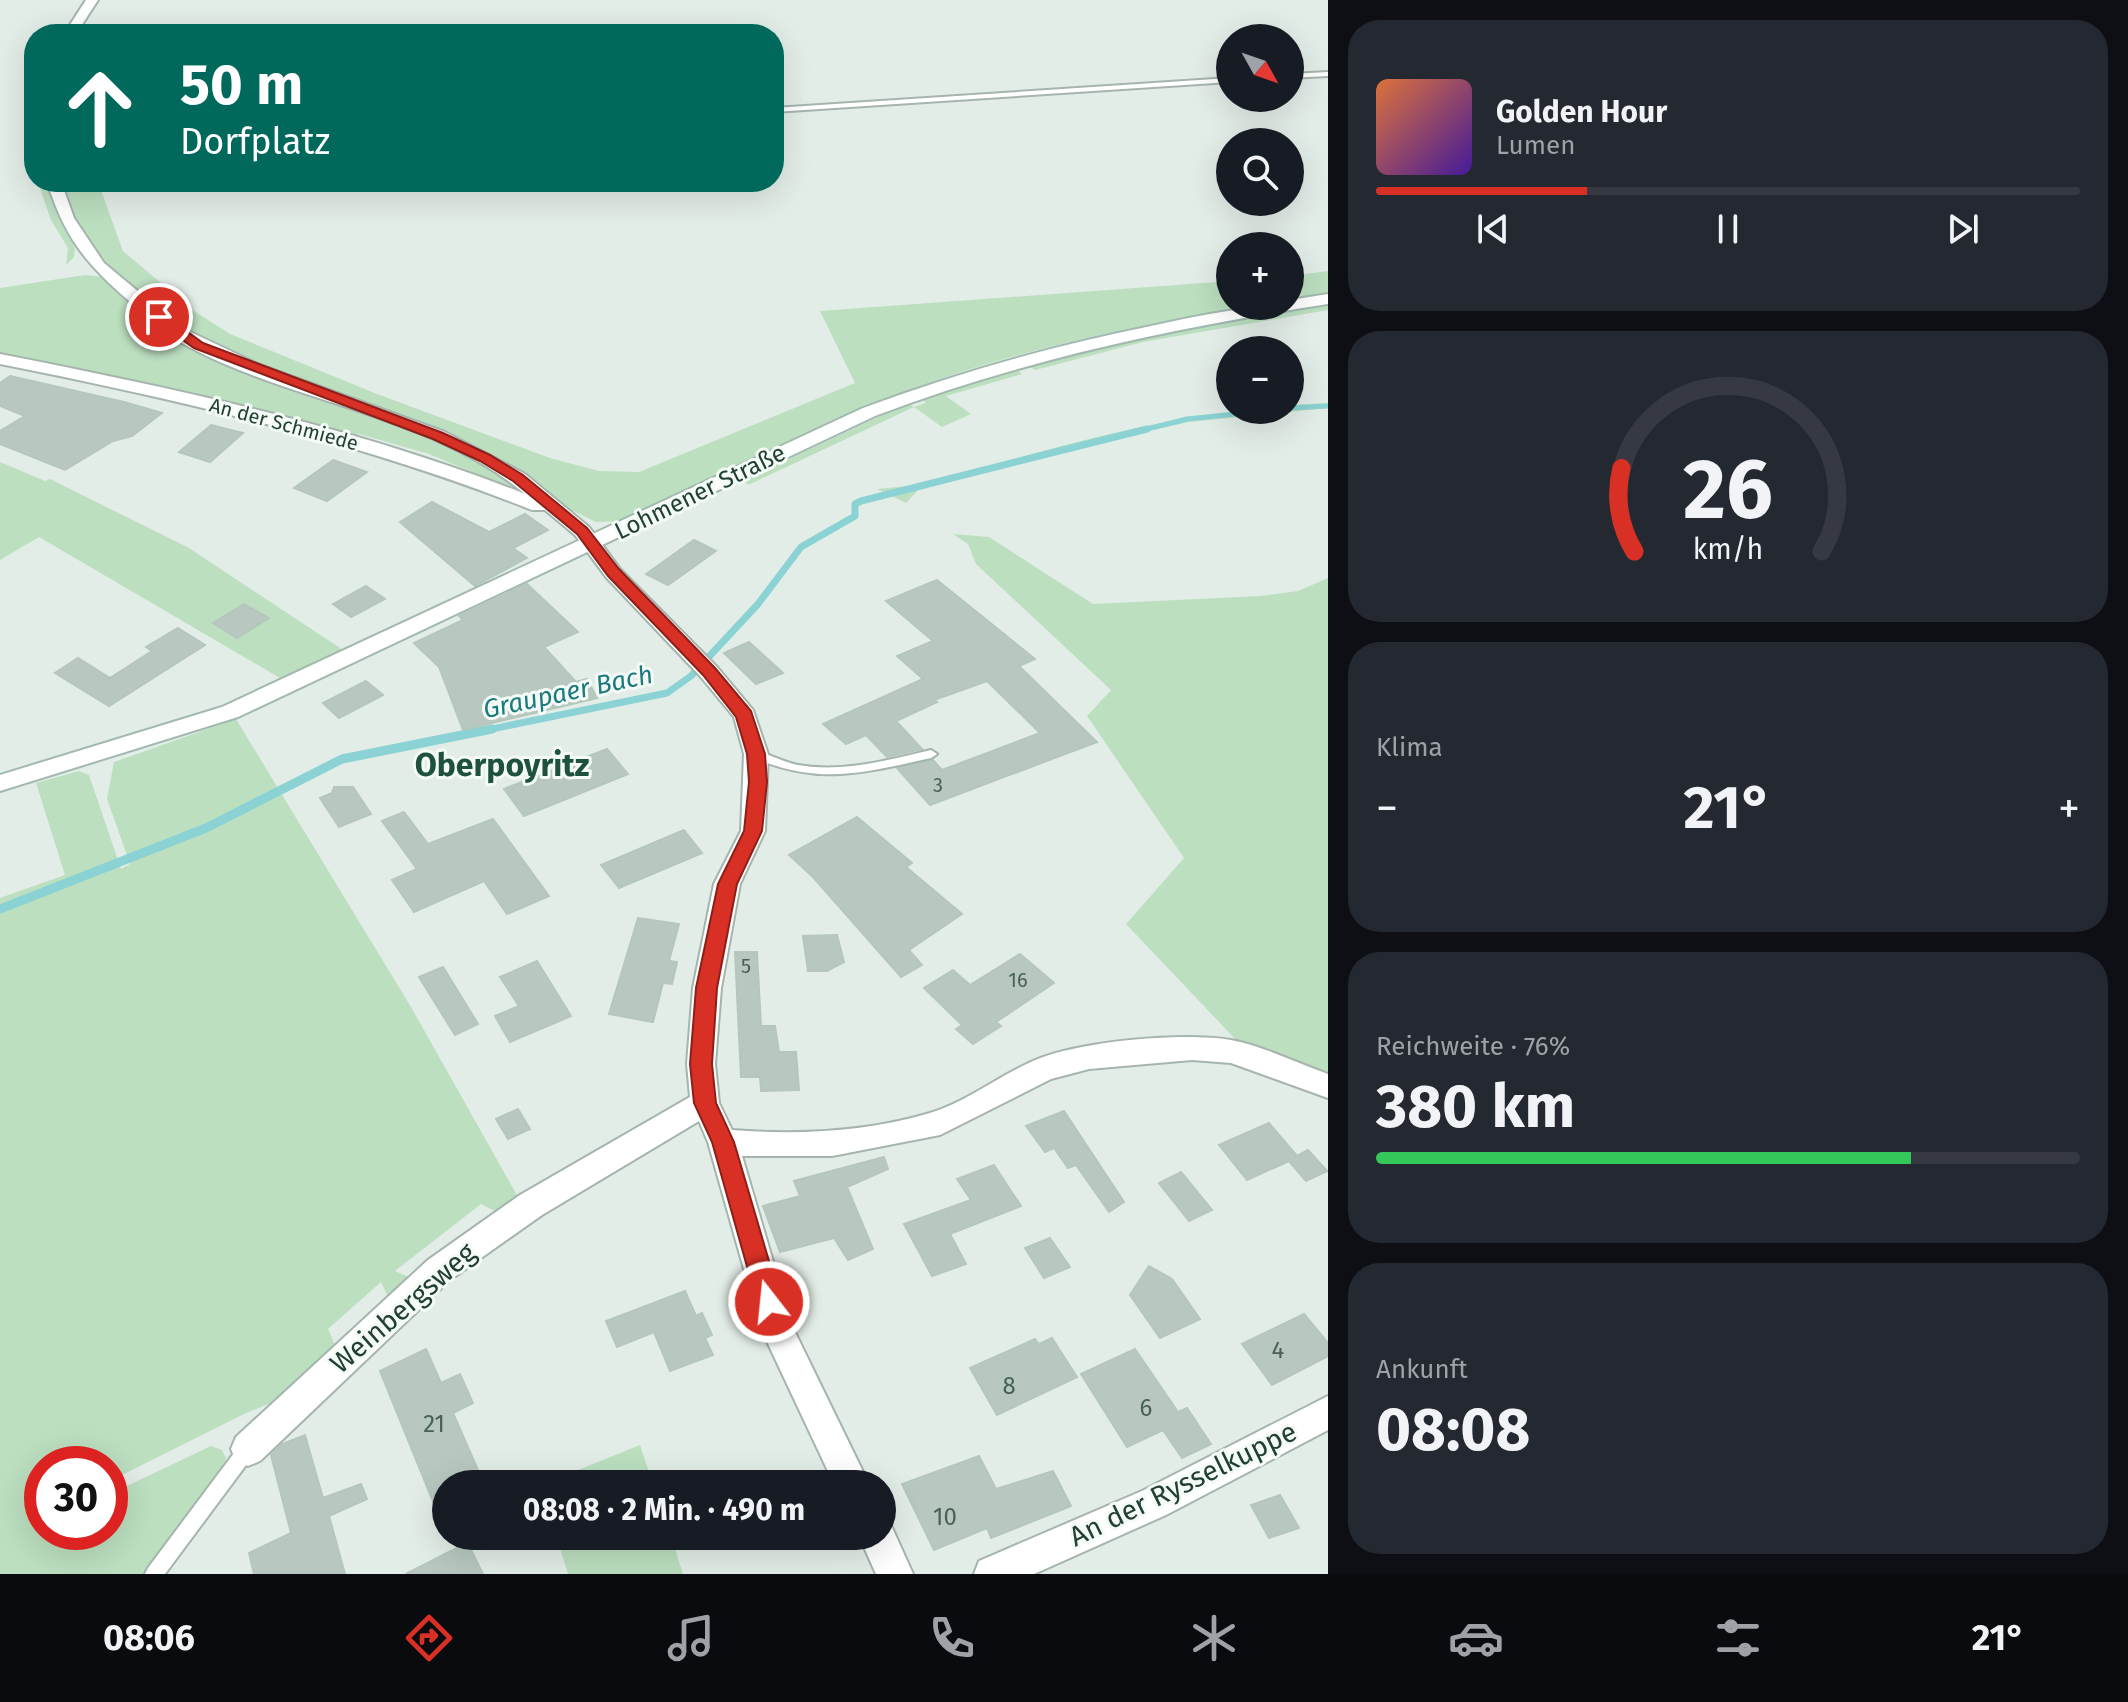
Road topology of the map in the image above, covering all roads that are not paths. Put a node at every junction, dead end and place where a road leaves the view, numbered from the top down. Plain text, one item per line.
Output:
1 (92, 0) edge
2 (76, 24) edge
3 (1328, 74) edge
4 (1304, 75) edge
5 (1216, 81) edge
6 (784, 109) edge
7 (57, 192) edge
8 (1328, 299) edge
9 (1304, 303) edge
10 (1216, 318) edge
11 (0, 359) edge
12 (560, 514) junction
13 (591, 544) junction
14 (756, 754) junction
15 (931, 754) dead end
16 (0, 783) edge
17 (1328, 1086) edge
18 (705, 1103) junction
19 (723, 1142) junction
20 (1328, 1412) edge
21 (248, 1449) joint
22 (845, 1470) edge
23 (884, 1550) edge
24 (154, 1574) edge
25 (895, 1574) edge
26 (992, 1574) edge

1 - 2 street
3 - 4 lane
5 - 6 lane
7 - 12 street
8 - 9 street
10 - 13 street, Lohmener Straße
11 - 12 street, An der Schmiede
12 - 13 street
13 - 14 street
13 - 16 street, Lohmener Straße
14 - 15 lane
14 - 18 street
17 - 19 street
18 - 19 street
18 - 21 street, Weinbergsweg
19 - 22 street
20 - 26 street, An der Rysselkuppe
21 - 24 lane, Weinbergsweg
23 - 25 street

